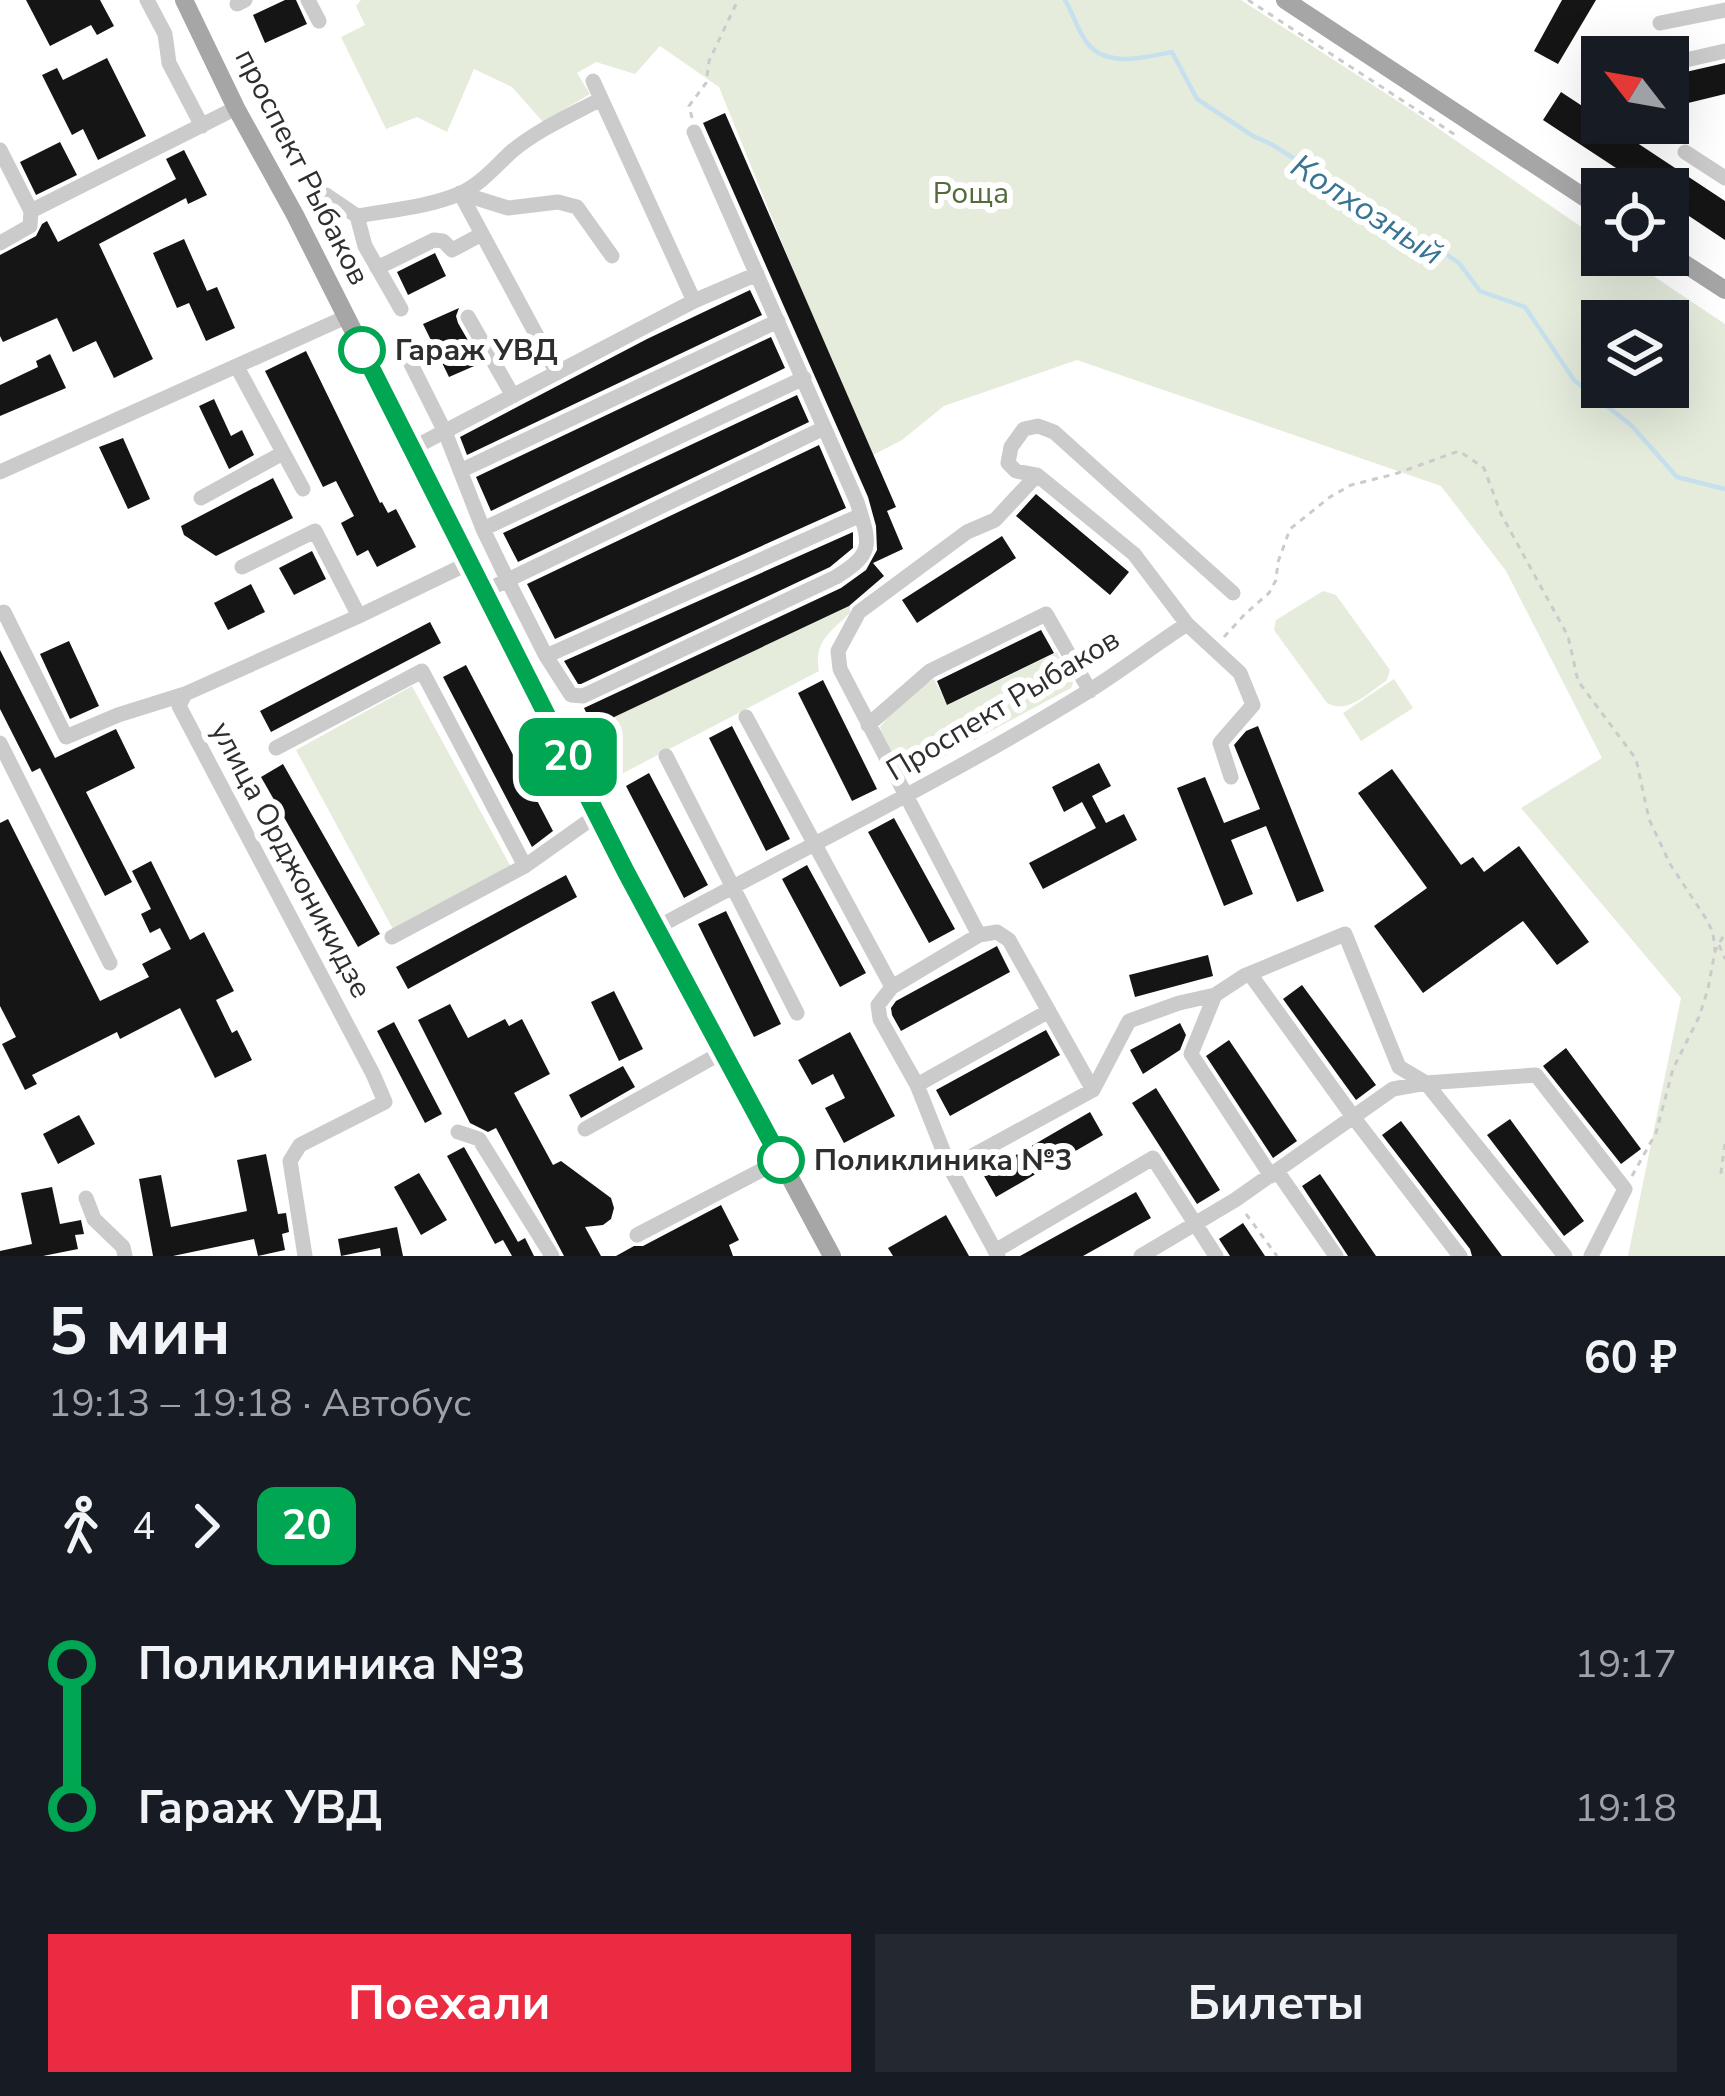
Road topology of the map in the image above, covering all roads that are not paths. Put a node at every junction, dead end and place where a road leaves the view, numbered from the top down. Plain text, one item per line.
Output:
1 (147, 0) edge
2 (184, 0) edge
3 (308, 0) edge
4 (1285, 0) edge
5 (1725, 10) edge
6 (319, 21) dead end
7 (1660, 23) dead end
8 (1725, 51) edge
9 (1689, 59) edge
10 (593, 81) dead end
11 (601, 99) junction
12 (236, 108) junction
13 (202, 126) junction
14 (694, 132) road end
15 (0, 150) edge
16 (1685, 152) dead end
17 (1725, 178) edge
18 (460, 194) junction
19 (326, 195) dead end
20 (1581, 195) edge
21 (31, 211) junction
22 (357, 216) junction
23 (482, 234) junction
24 (0, 243) edge
25 (612, 256) dead end
26 (1689, 267) edge
27 (377, 268) junction
28 (757, 274) junction
29 (1725, 290) edge
30 (694, 301) junction
31 (401, 309) dead end
32 (346, 317) junction
33 (468, 317) dead end
34 (778, 321) junction
35 (405, 352) dead end
36 (237, 367) junction
37 (557, 373) junction
38 (804, 378) junction
39 (513, 396) junction
40 (824, 428) junction
41 (445, 431) junction
42 (412, 448) junction
43 (284, 454) junction
44 (460, 471) junction
45 (0, 472) edge
46 (1037, 475) junction
47 (303, 489) dead end
48 (201, 499) dead end
49 (861, 515) junction
50 (483, 529) junction
51 (470, 563) junction
52 (242, 567) dead end
53 (507, 579) junction
54 (485, 591) junction
55 (1233, 593) dead end
56 (0, 614) edge
57 (359, 616) junction
58 (1187, 625) junction
59 (546, 656) junction
60 (1090, 691) junction
61 (185, 694) junction
62 (746, 717) dead end
63 (868, 724) junction
64 (0, 743) edge
65 (276, 748) dead end
66 (666, 756) dead end
67 (1231, 777) dead end
68 (905, 796) junction
69 (597, 815) junction
70 (813, 843) junction
71 (525, 866) junction
72 (733, 886) junction
73 (656, 928) junction
74 (979, 934) junction
75 (392, 937) dead end
76 (110, 964) dead end
77 (1250, 974) junction
78 (892, 987) junction
79 (1215, 995) junction
80 (1049, 1011) junction
81 (797, 1013) dead end
82 (722, 1053) junction
83 (1426, 1083) junction
84 (917, 1085) junction
85 (1093, 1090) junction
86 (1354, 1118) junction
87 (585, 1129) dead end
88 (458, 1132) dead end
89 (781, 1160) junction
90 (950, 1168) junction
91 (1274, 1173) junction
92 (86, 1198) dead end
93 (1195, 1225) junction
94 (637, 1235) dead end
95 (996, 1254) edge
96 (1146, 1255) edge
97 (125, 1256) edge
98 (305, 1256) edge
99 (552, 1256) edge
100 (832, 1256) edge
101 (1216, 1256) edge
102 (1336, 1256) edge
103 (1460, 1256) edge
104 (1565, 1256) edge
105 (1591, 1256) edge

1 - 13 street
2 - 12 main road, проспект Рыбаков
3 - 6 street
4 - 20 main road
5 - 7 street
8 - 9 street
10 - 11 street
11 - 18 street
11 - 30 street
12 - 13 street
12 - 32 main road, проспект Рыбаков
13 - 21 street
14 - 28 street
15 - 21 street
16 - 17 street
18 - 22 street
18 - 23 street
18 - 25 street
19 - 22 street
21 - 24 street
22 - 27 street
23 - 27 street
23 - 37 street
26 - 29 main road
27 - 31 street
28 - 30 street
28 - 34 street
30 - 37 street
32 - 36 street
32 - 42 main road, проспект Рыбаков
33 - 39 street
34 - 38 street
34 - 44 street
35 - 41 street
36 - 43 street
36 - 45 street
37 - 39 street
38 - 40 street
38 - 50 street
39 - 41 street
40 - 49 street
40 - 53 street
41 - 42 street
41 - 44 street
42 - 51 main road, проспект Рыбаков
43 - 47 street
43 - 48 street
44 - 50 street
46 - 55 street
46 - 58 street
46 - 63 street
49 - 59 street
49 - 59 street
50 - 53 street
51 - 54 main road, проспект Рыбаков
51 - 57 street, улица Орджоникидзе
52 - 57 street
53 - 54 street
53 - 59 street
54 - 69 main road, проспект Рыбаков
56 - 61 street
57 - 61 street, улица Орджоникидзе
58 - 60 street, Проспект Рыбаков
58 - 67 street
60 - 63 street
60 - 68 street, Проспект Рыбаков
61 - 98 street, улица Орджоникидзе
62 - 70 street
63 - 68 street
64 - 76 street
65 - 71 street
66 - 72 street
68 - 70 street, Проспект Рыбаков
68 - 74 street
69 - 71 street
69 - 73 main road, проспект Рыбаков
70 - 72 street, Проспект Рыбаков
70 - 78 street
71 - 75 street
72 - 73 street, Проспект Рыбаков
72 - 81 street
73 - 82 main road, проспект Рыбаков
74 - 78 street
74 - 80 street
77 - 79 street
77 - 83 street
77 - 86 street
78 - 84 street
79 - 85 street
79 - 91 street
80 - 84 street
80 - 85 street
82 - 87 street
82 - 89 main road, проспект Рыбаков
83 - 86 street
83 - 104 street
83 - 105 street
84 - 90 street
85 - 90 street
86 - 91 street
86 - 103 street
88 - 99 street
89 - 94 street
89 - 100 main road, проспект Рыбаков
90 - 95 street
91 - 93 street
91 - 102 street
92 - 97 street
93 - 95 street
93 - 96 street
93 - 101 street

